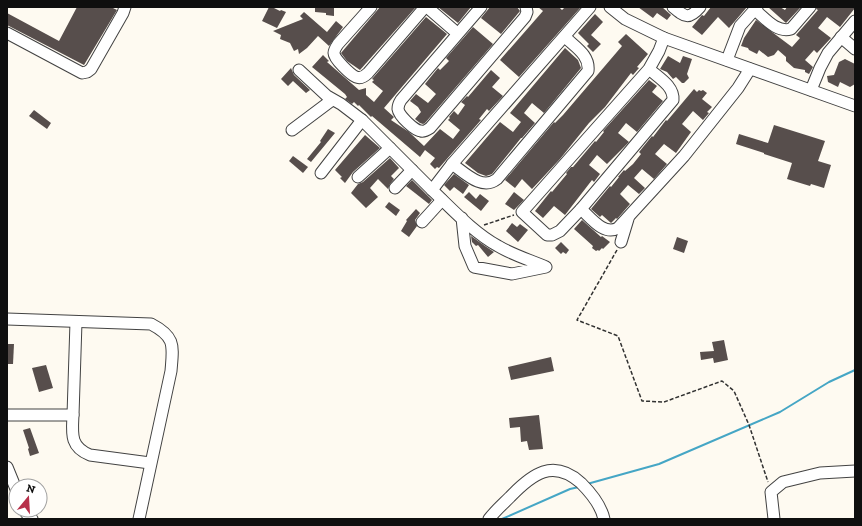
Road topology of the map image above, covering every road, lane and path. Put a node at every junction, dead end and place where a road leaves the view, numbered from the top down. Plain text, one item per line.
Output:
1 (125, 7) edge
2 (371, 7) edge
3 (426, 7) edge
4 (481, 7) edge
5 (526, 7) edge
6 (590, 7) edge
7 (610, 7) edge
8 (673, 7) edge
9 (700, 7) edge
10 (810, 7) edge
11 (756, 8) edge
12 (855, 21) edge
13 (7, 33) edge
14 (458, 33) junction
15 (565, 37) junction
16 (842, 37) junction
17 (664, 38) junction
18 (855, 49) edge
19 (727, 60) junction
20 (649, 69) junction
21 (750, 69) junction
22 (300, 70) dead end
23 (811, 90) junction
24 (332, 100) junction
25 (855, 106) edge
26 (362, 120) junction
27 (292, 130) dead end
28 (390, 148) junction
29 (452, 164) junction
30 (412, 170) junction
31 (320, 173) dead end
32 (358, 177) dead end
33 (395, 188) dead end
34 (432, 190) junction
35 (442, 200) junction
36 (581, 209) junction
37 (522, 212) junction
38 (462, 218) junction
39 (628, 218) junction
40 (422, 222) dead end
41 (475, 230) junction
42 (621, 242) joint
43 (7, 319) edge
44 (76, 322) junction
45 (7, 414) edge
46 (73, 415) junction
47 (150, 463) junction
48 (7, 467) edge
49 (855, 471) edge
50 (12, 478) edge
51 (771, 492) junction
52 (139, 519) edge
53 (488, 519) edge
54 (604, 519) edge
55 (774, 519) edge

1 - 13 street
2 - 3 street
3 - 14 street
4 - 14 street
5 - 14 street
6 - 15 street
7 - 17 street
8 - 9 street
10 - 11 street
11 - 19 street
12 - 16 street
15 - 29 street
15 - 29 street
16 - 18 street
16 - 23 street
17 - 19 street
17 - 20 street
19 - 21 street
20 - 36 street
20 - 37 street
21 - 23 street
21 - 39 street
22 - 24 street
23 - 25 street
24 - 26 street
24 - 27 street
26 - 28 street
26 - 31 street
28 - 30 street
28 - 32 street
29 - 34 street
30 - 33 street
30 - 34 street
34 - 35 street
35 - 38 street
35 - 40 street
36 - 37 street
36 - 39 street
37 - 41 path
38 - 41 street
38 - 41 street
39 - 42 street
42 - 51 path
43 - 44 street
44 - 46 street
44 - 47 street
45 - 46 street
46 - 47 street
47 - 52 street
48 - 50 street
49 - 51 street
51 - 55 street
53 - 54 street

